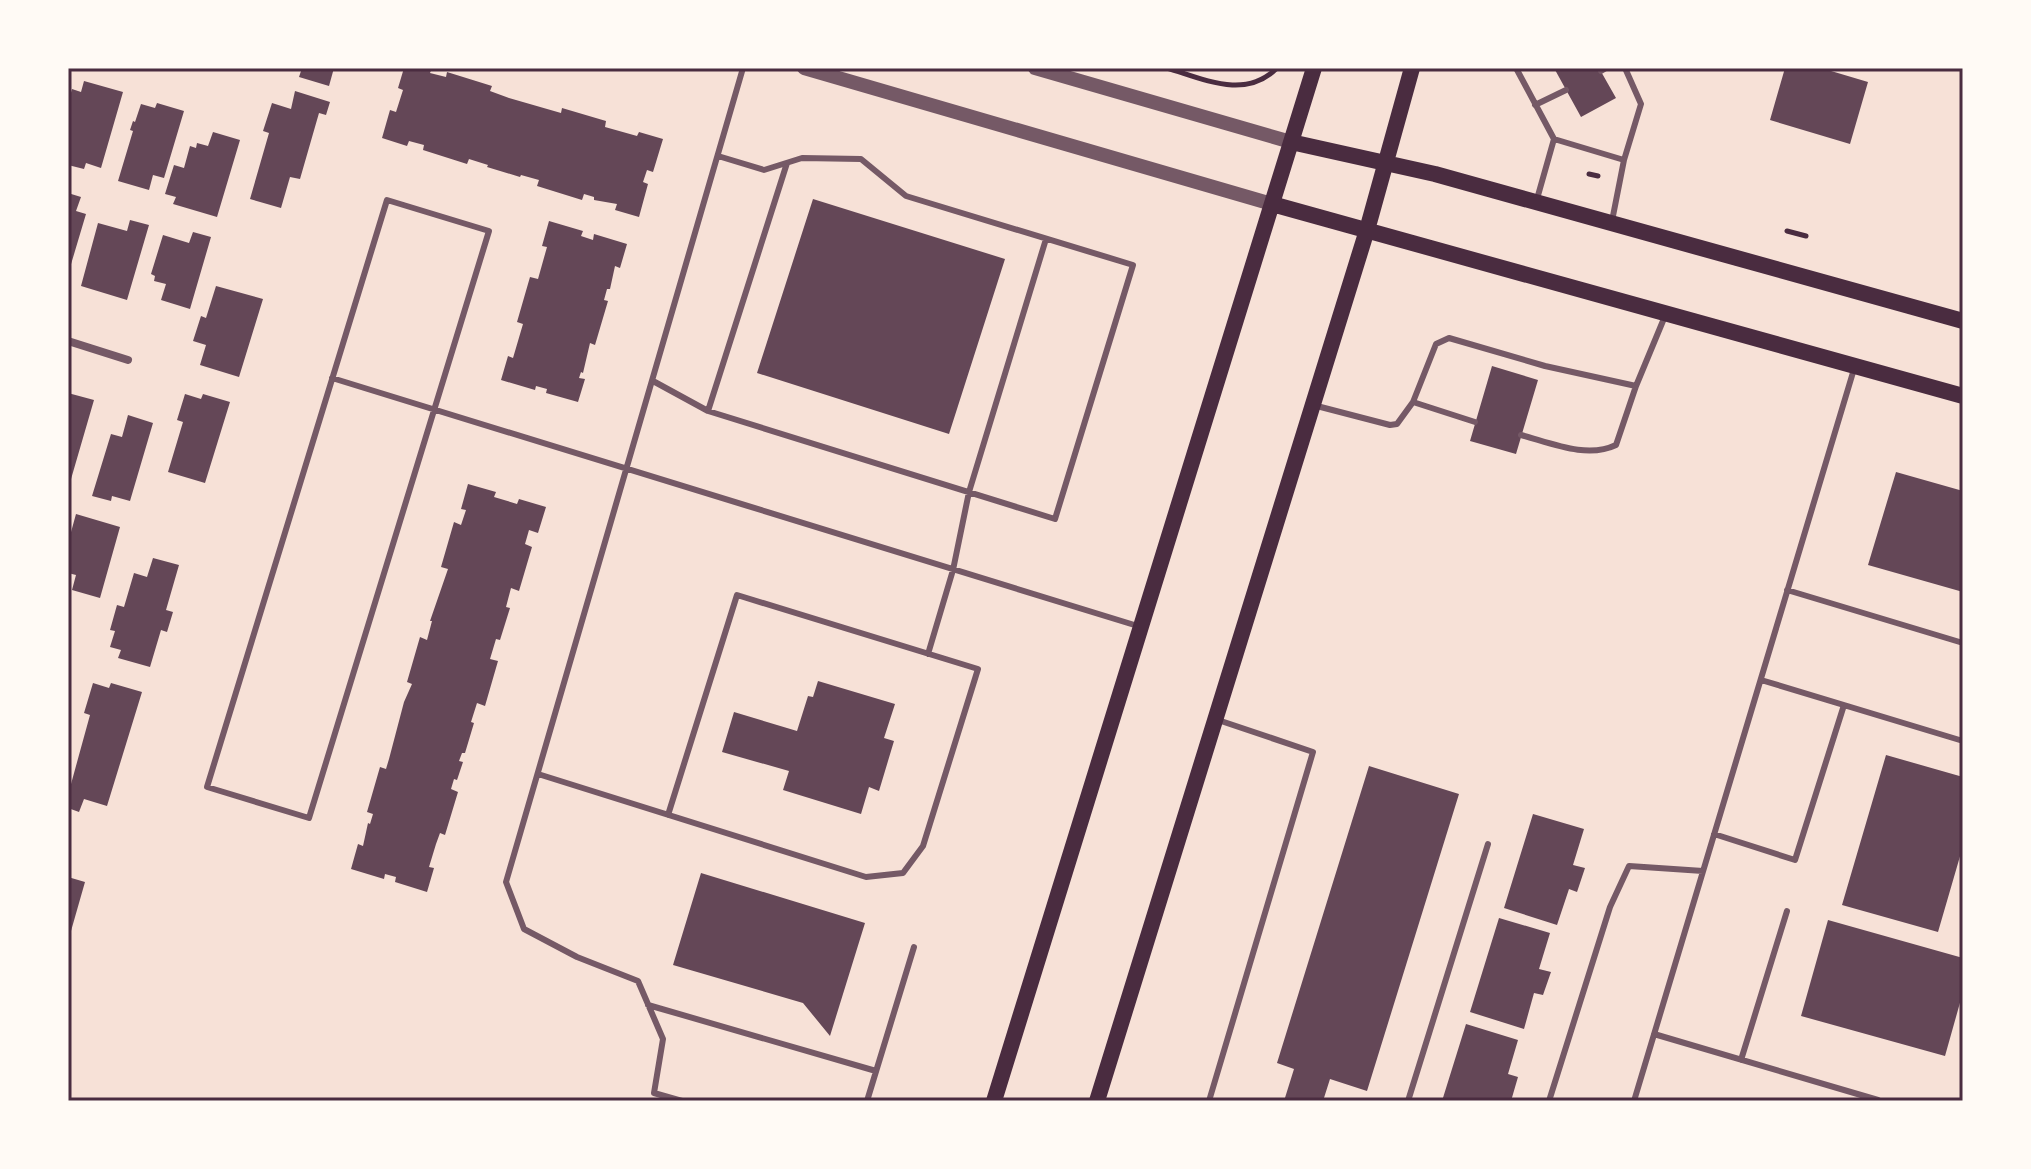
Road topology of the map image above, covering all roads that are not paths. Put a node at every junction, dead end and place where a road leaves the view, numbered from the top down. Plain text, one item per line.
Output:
1 (743, 68) edge
2 (804, 68) edge
3 (1035, 68) edge
4 (1314, 68) edge
5 (1412, 68) edge
6 (1516, 68) edge
7 (1625, 68) edge
8 (1566, 90) dead end
9 (1535, 105) junction
10 (1554, 139) junction
11 (1291, 142) junction
12 (718, 156) junction
13 (1624, 160) junction
14 (1385, 161) junction
15 (787, 163) junction
16 (1536, 203) junction
17 (1272, 204) junction
18 (1611, 224) junction
19 (1367, 230) junction
20 (1046, 239) junction
21 (1666, 313) junction
22 (1963, 321) edge
23 (68, 341) edge
24 (128, 360) dead end
25 (1855, 366) junction
26 (332, 378) junction
27 (653, 381) junction
28 (1636, 386) junction
29 (1963, 396) edge
30 (1413, 402) junction
31 (1313, 405) junction
32 (435, 410) junction
33 (708, 411) junction
34 (1475, 422) dead end
35 (1521, 435) dead end
36 (627, 469) junction
37 (969, 492) junction
38 (953, 570) junction
39 (1787, 590) junction
40 (1141, 627) junction
41 (1963, 643) edge
42 (928, 654) junction
43 (1761, 680) junction
44 (1844, 705) junction
45 (1216, 719) junction
46 (1963, 741) edge
47 (538, 774) junction
48 (668, 815) junction
49 (1714, 834) junction
50 (1488, 844) dead end
51 (1703, 871) junction
52 (1787, 911) dead end
53 (914, 947) dead end
54 (648, 1005) junction
55 (1654, 1034) junction
56 (1741, 1060) junction
57 (876, 1071) junction
58 (653, 1097) edge
59 (1878, 1100) edge
60 (682, 1101) edge
61 (867, 1101) edge
62 (994, 1101) edge
63 (1097, 1101) edge
64 (1209, 1101) edge
65 (1408, 1101) edge
66 (1549, 1101) edge
67 (1634, 1101) edge

1 - 12 lane
2 - 17 street
3 - 11 street
4 - 11 main road
5 - 14 main road
6 - 9 lane
7 - 13 lane
8 - 9 lane
9 - 10 lane
10 - 13 lane
10 - 16 lane
11 - 14 main road
11 - 17 main road
12 - 15 lane
12 - 27 lane
13 - 18 lane
14 - 16 main road
14 - 19 main road
15 - 20 lane
15 - 33 lane
16 - 18 main road
17 - 19 main road
17 - 40 main road
18 - 22 main road
19 - 21 main road
19 - 31 main road
20 - 37 lane
20 - 37 lane
21 - 25 main road
21 - 28 lane
23 - 24 street
25 - 29 main road
25 - 39 lane
26 - 32 lane
26 - 32 lane
26 - 32 lane
27 - 33 lane
27 - 36 lane
28 - 30 lane
28 - 35 lane
30 - 31 lane
30 - 34 lane
31 - 45 main road
32 - 36 lane
33 - 37 lane
36 - 38 lane
36 - 47 lane
37 - 38 lane
38 - 40 lane
38 - 42 lane
39 - 41 lane
39 - 43 lane
40 - 62 main road
42 - 48 lane
42 - 48 lane
43 - 44 lane
43 - 49 lane
44 - 46 lane
44 - 49 lane
45 - 63 main road
45 - 64 lane
47 - 48 lane
47 - 54 lane
49 - 51 lane
50 - 65 lane
51 - 55 lane
51 - 66 lane
52 - 56 lane
53 - 57 lane
54 - 57 lane
54 - 58 lane
55 - 56 lane
55 - 67 lane
56 - 59 lane
57 - 61 lane
58 - 60 lane

